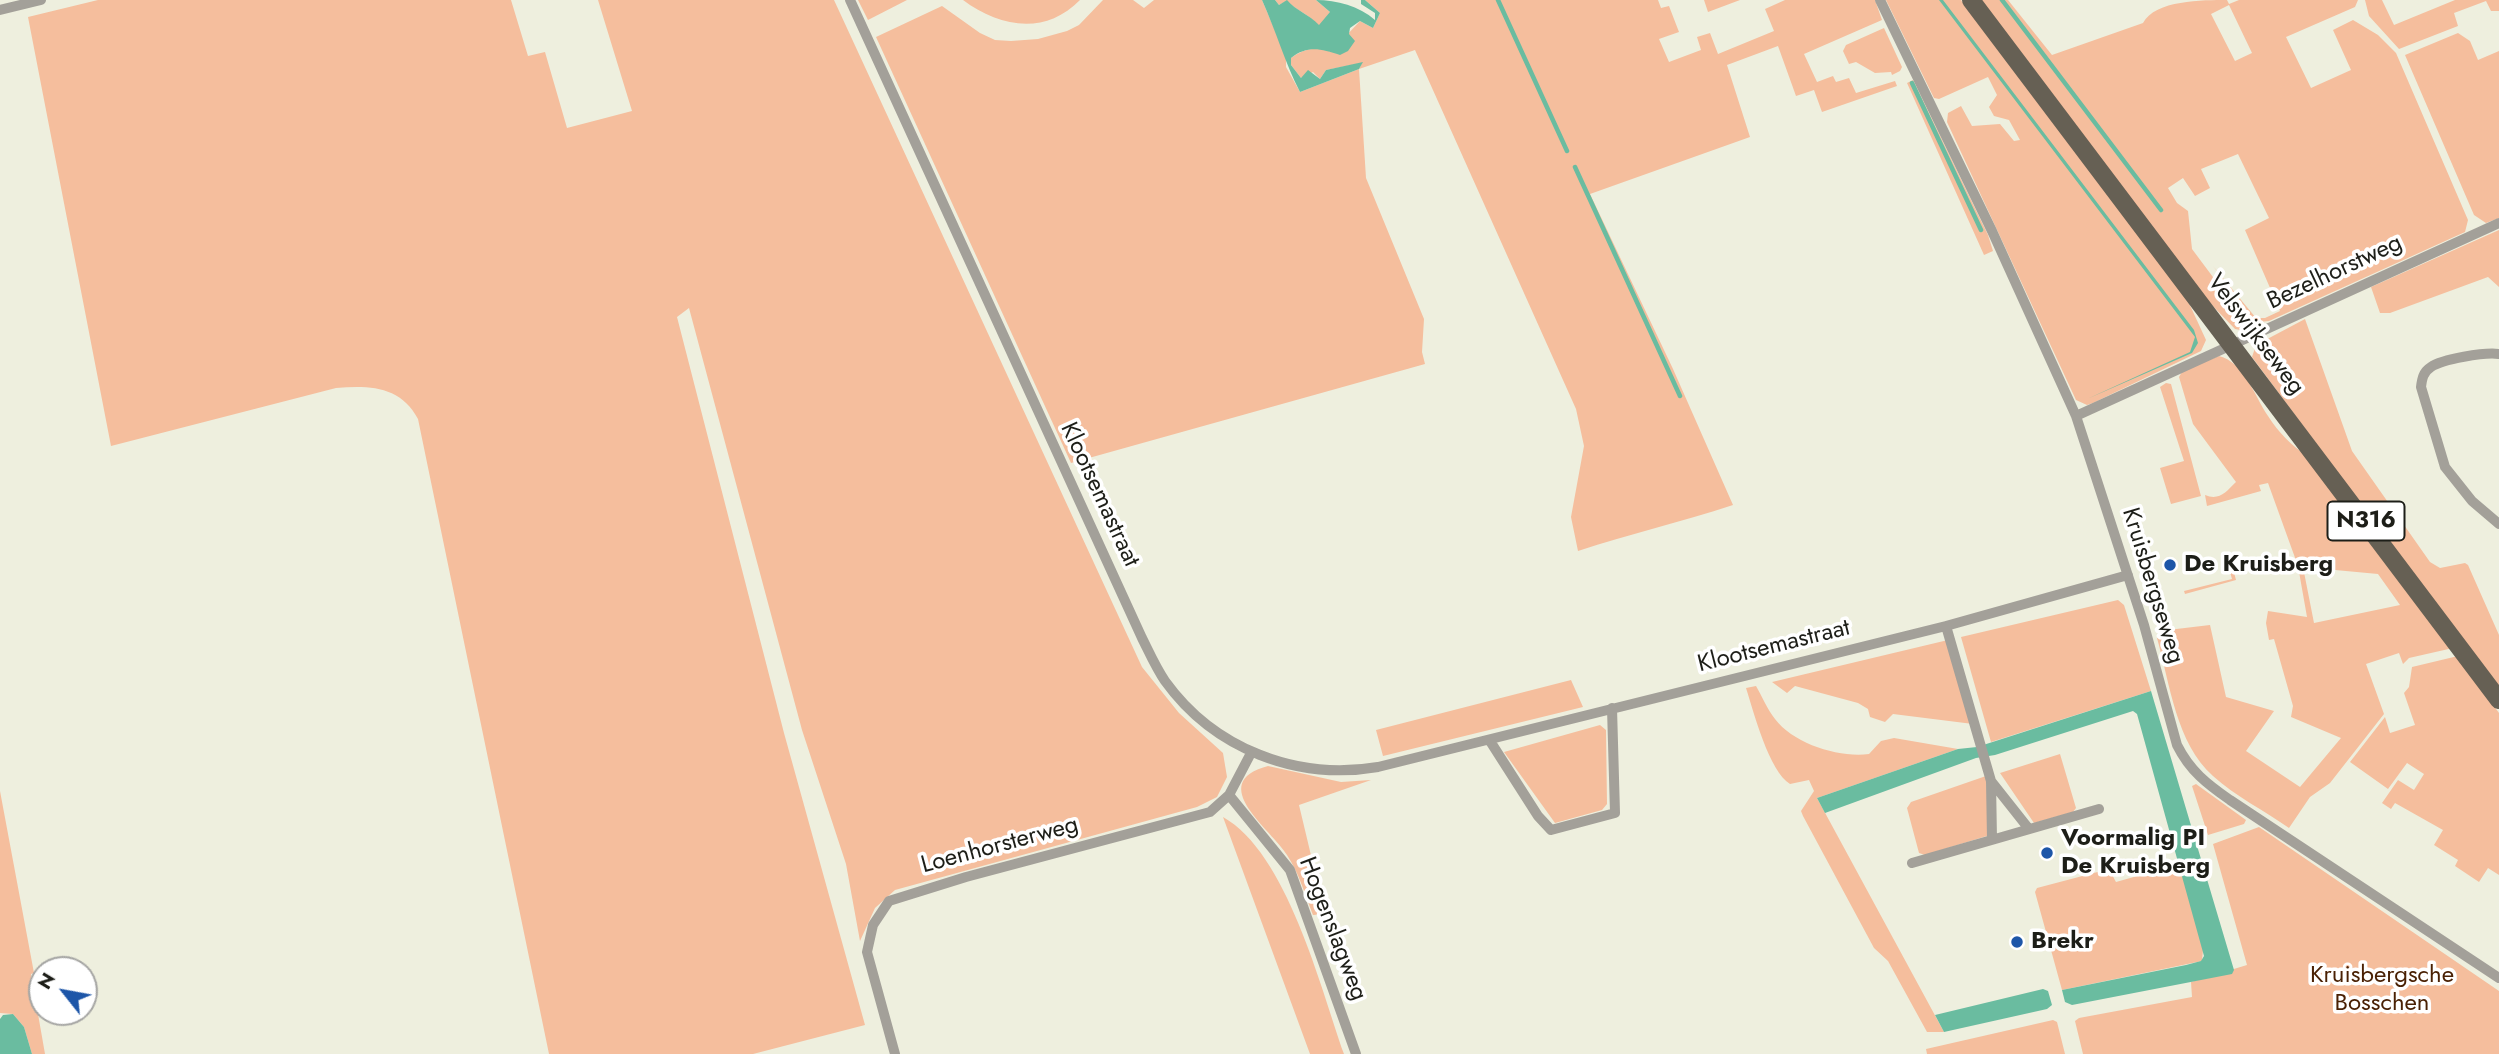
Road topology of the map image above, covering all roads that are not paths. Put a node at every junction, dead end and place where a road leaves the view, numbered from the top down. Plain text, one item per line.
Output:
1 (41, 0) edge
2 (850, 0) edge
3 (1880, 0) edge
4 (1971, 0) edge
5 (0, 10) edge
6 (2499, 223) edge
7 (2230, 344) junction
8 (2499, 354) edge
9 (2076, 416) junction
10 (2499, 524) edge
11 (2129, 575) junction
12 (1947, 626) junction
13 (2499, 700) edge
14 (1612, 708) junction
15 (1490, 741) junction
16 (1251, 753) junction
17 (1992, 781) junction
18 (1228, 795) junction
19 (2099, 809) dead end
20 (2029, 829) junction
21 (1992, 839) junction
22 (1912, 863) dead end
23 (2499, 978) edge
24 (895, 1054) edge
25 (1356, 1054) edge

1 - 5 street
2 - 16 street, Klootsemastraat
3 - 9 street, Kruisbergseweg
4 - 7 main road, Velswijkseweg / N316
6 - 7 street, Bezelhorstweg
7 - 9 street, Bezelhorstweg
7 - 13 main road, Velswijkseweg / N316
8 - 10 street
9 - 11 street, Kruisbergseweg
11 - 12 street, Klootsemastraat
11 - 23 street, Kruisbergseweg
12 - 14 street, Klootsemastraat
12 - 17 street
14 - 15 street, Klootsemastraat
14 - 15 street
15 - 16 street, Klootsemastraat
16 - 18 street, Loenhorsterweg
17 - 20 street
17 - 21 street
18 - 24 street, Loenhorsterweg
18 - 25 street, Hogenslagweg
19 - 20 street
20 - 21 street
21 - 22 street

